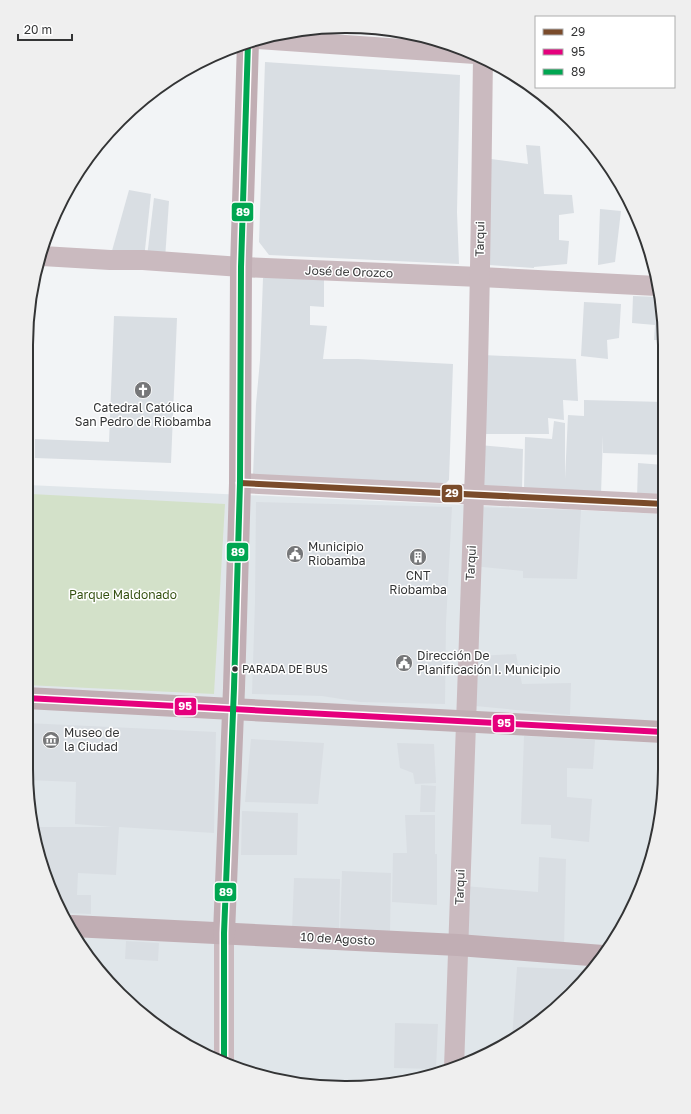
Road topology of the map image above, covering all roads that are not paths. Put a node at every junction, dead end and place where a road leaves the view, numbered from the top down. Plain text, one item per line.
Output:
1 (276, 41) edge
2 (248, 49) edge
3 (453, 53) edge
4 (483, 65) edge
5 (47, 256) edge
6 (241, 267) junction
7 (480, 277) junction
8 (652, 286) edge
9 (240, 484) junction
10 (474, 495) junction
11 (658, 504) edge
12 (33, 698) edge
13 (233, 710) junction
14 (466, 722) junction
15 (658, 732) edge
16 (76, 926) edge
17 (224, 933) junction
18 (458, 945) junction
19 (596, 955) edge
20 (224, 1056) edge
21 (454, 1061) edge

1 - 3 street
2 - 6 main road
4 - 7 street, Tarqui
5 - 6 street, José de Orozco
6 - 7 street, José de Orozco
6 - 9 main road
7 - 8 street, José de Orozco
7 - 10 street, Tarqui
9 - 10 street
9 - 13 main road
10 - 11 street
10 - 14 street, Tarqui
12 - 13 main road
13 - 14 main road
13 - 17 main road
14 - 15 main road
14 - 18 street, Tarqui
16 - 17 main road, 10 de Agosto
17 - 18 main road, 10 de Agosto
17 - 20 street
18 - 19 main road, 10 de Agosto
18 - 21 street, Tarqui

